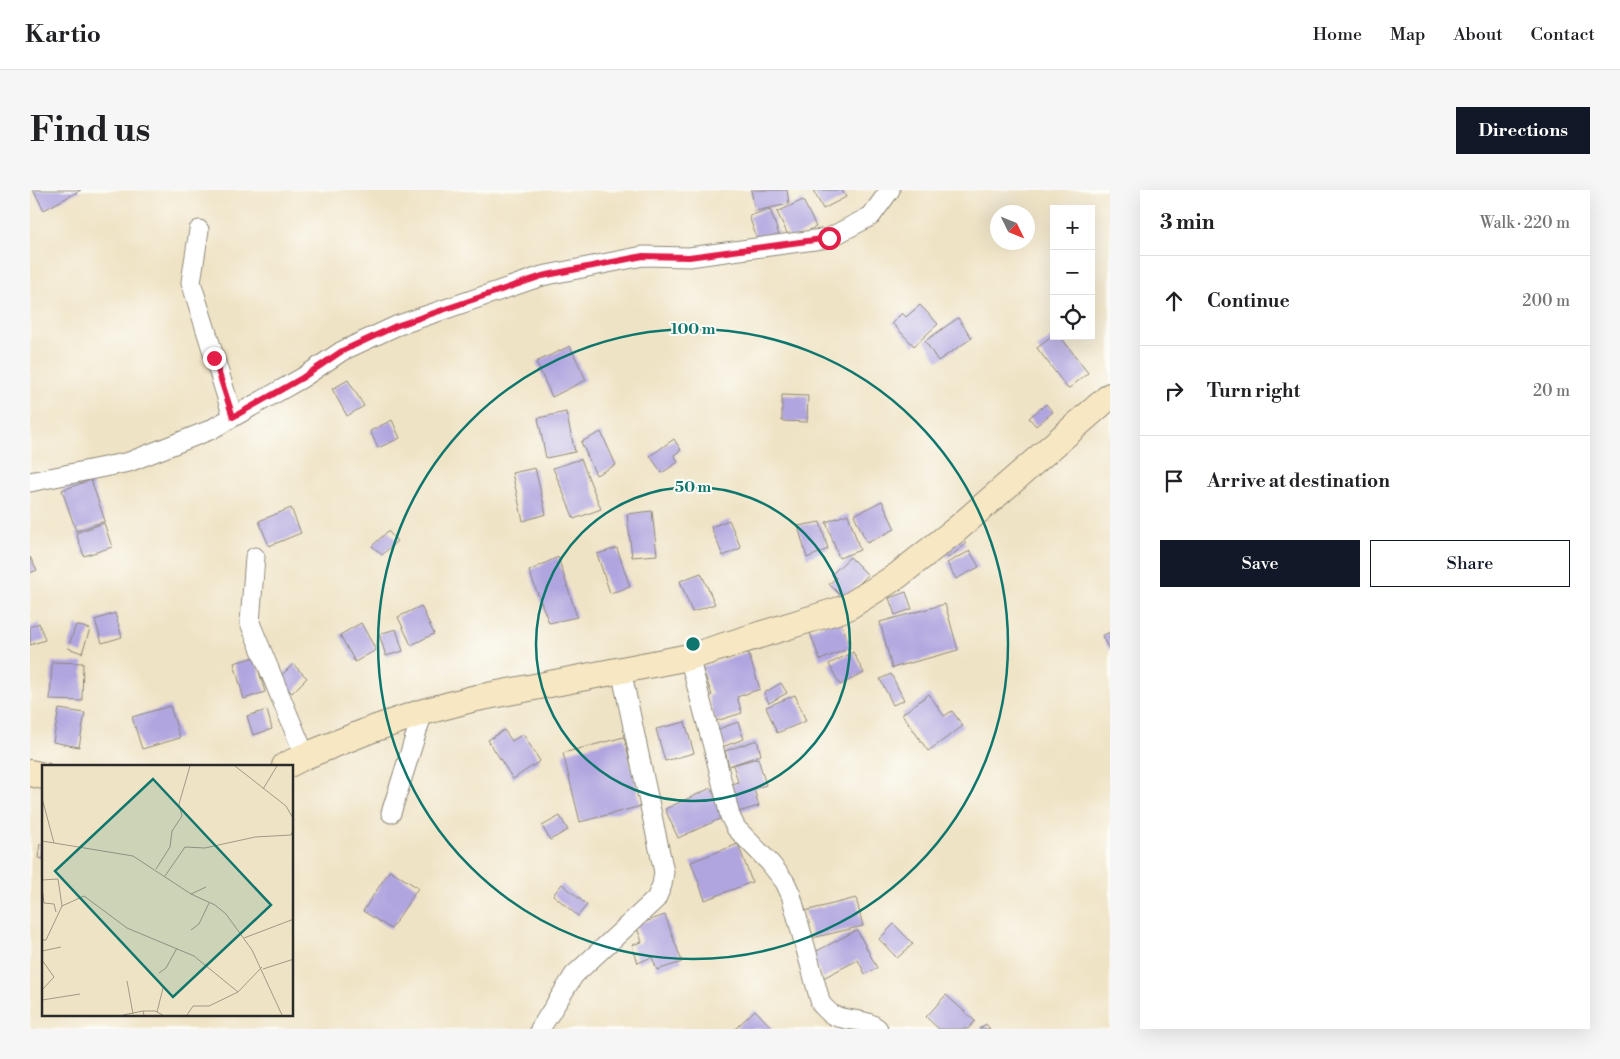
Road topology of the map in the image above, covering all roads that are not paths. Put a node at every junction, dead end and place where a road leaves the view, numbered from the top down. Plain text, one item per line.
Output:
1 (890, 190) edge
2 (199, 230) dead end
3 (1110, 396) edge
4 (233, 417) junction
5 (30, 482) edge
6 (255, 557) dead end
7 (689, 657) junction
8 (621, 670) junction
9 (423, 712) junction
10 (295, 761) edge
11 (391, 813) dead end
12 (540, 1029) edge
13 (878, 1029) edge

1 - 4 street
2 - 4 street
3 - 7 main road
4 - 5 street
6 - 10 street
7 - 8 main road
7 - 13 street
8 - 9 main road
8 - 12 street
9 - 10 main road
9 - 11 street

